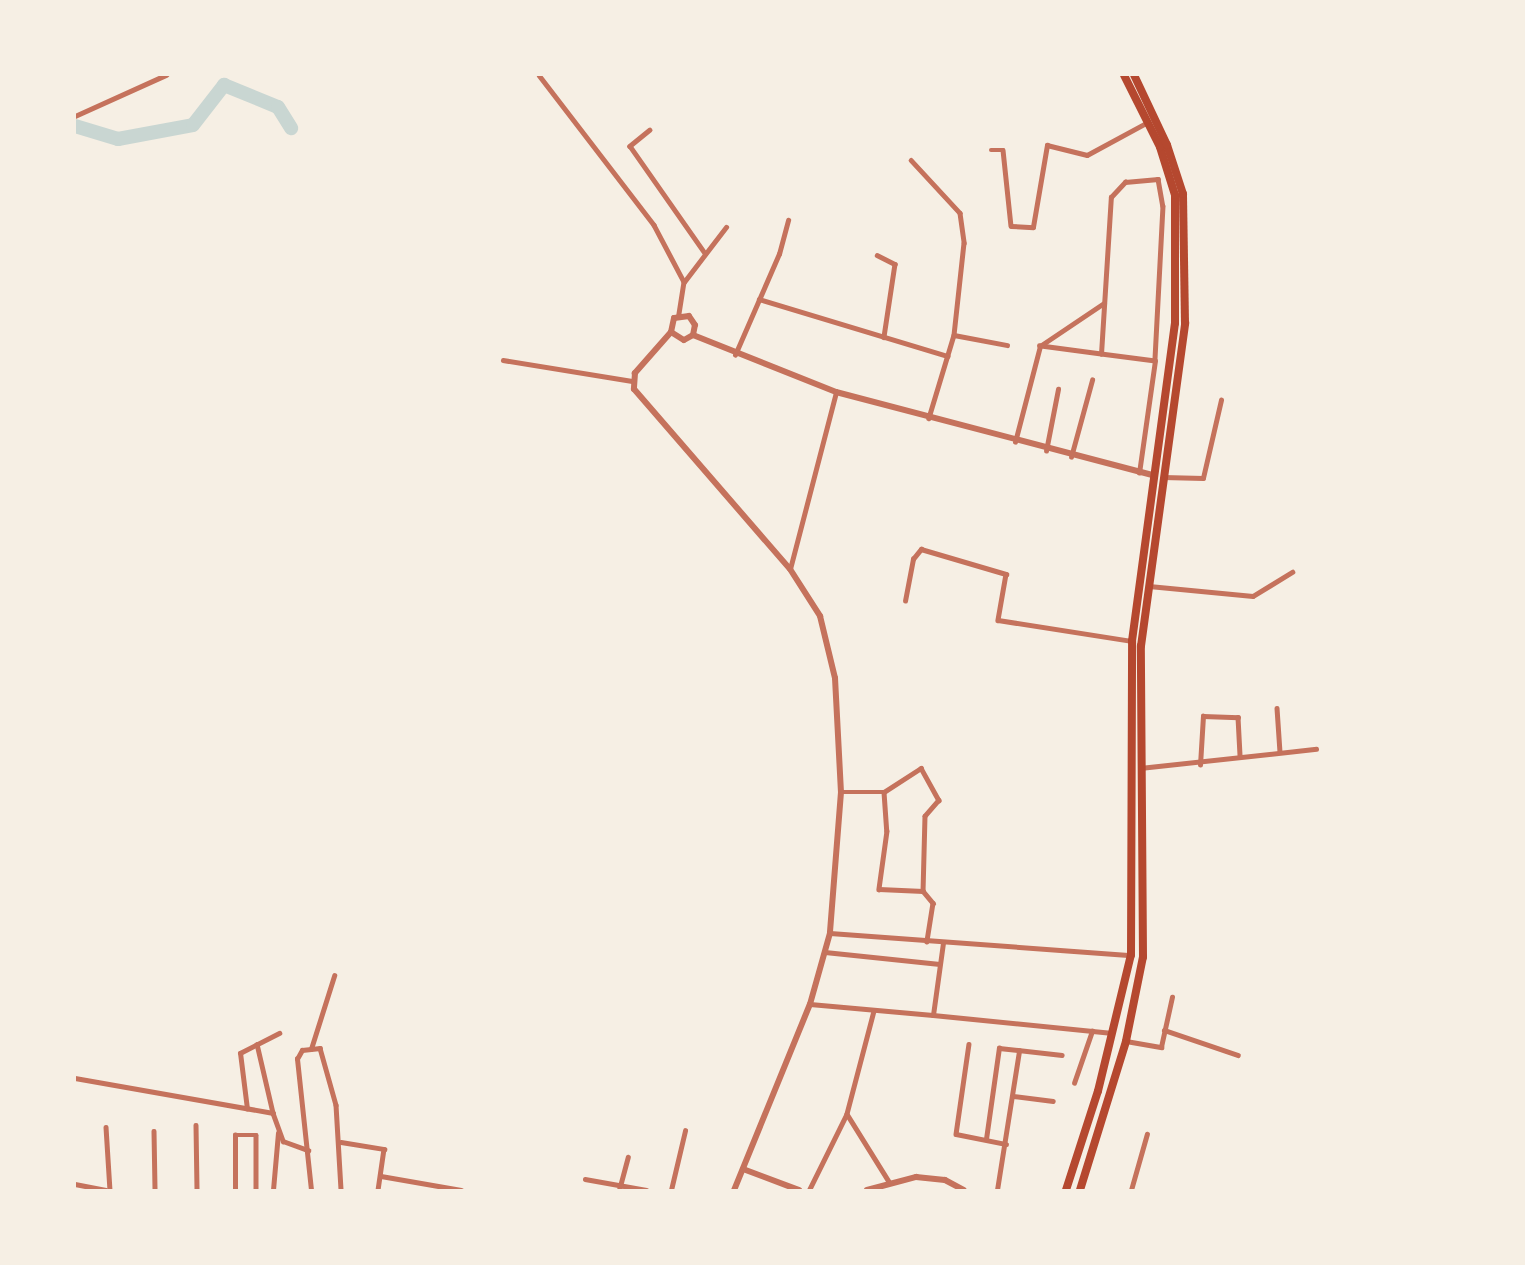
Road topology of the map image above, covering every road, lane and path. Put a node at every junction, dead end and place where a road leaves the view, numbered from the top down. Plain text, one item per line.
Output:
1 (166, 75) edge
2 (539, 75) edge
3 (1124, 75) edge
4 (1134, 75) edge
5 (75, 116) edge
6 (1148, 122) junction
7 (650, 130) dead end
8 (991, 150) dead end
9 (911, 160) dead end
10 (788, 220) dead end
11 (726, 227) dead end
12 (705, 253) junction
13 (877, 255) dead end
14 (684, 282) junction
15 (759, 299) junction
16 (1104, 303) junction
17 (679, 315) junction
18 (671, 332) junction
19 (693, 335) junction
20 (954, 335) junction
21 (884, 337) junction
22 (1007, 345) dead end
23 (1040, 346) junction
24 (1101, 354) junction
25 (735, 355) junction
26 (948, 356) junction
27 (503, 360) dead end
28 (1155, 361) junction
29 (1092, 380) dead end
30 (633, 381) junction
31 (1058, 389) dead end
32 (836, 392) junction
33 (1221, 400) dead end
34 (929, 418) junction
35 (1015, 442) junction
36 (1046, 450) junction
37 (1071, 457) junction
38 (1139, 473) junction
39 (1152, 475) junction
40 (1163, 477) junction
41 (790, 569) junction
42 (1292, 572) dead end
43 (1147, 585) junction
44 (905, 601) dead end
45 (1131, 641) junction
46 (1277, 708) dead end
47 (1316, 749) dead end
48 (1280, 752) junction
49 (1240, 755) junction
50 (1200, 765) junction
51 (1140, 768) junction
52 (1129, 769) junction
53 (841, 792) junction
54 (884, 792) junction
55 (923, 891) junction
56 (830, 933) junction
57 (927, 942) junction
58 (943, 943) junction
59 (825, 952) junction
60 (1131, 955) junction
61 (1143, 957) junction
62 (939, 964) junction
63 (334, 976) dead end
64 (1172, 997) dead end
65 (810, 1004) junction
66 (874, 1011) junction
67 (933, 1015) junction
68 (1164, 1030) junction
69 (1092, 1031) junction
70 (279, 1033) dead end
71 (1114, 1034) junction
72 (1126, 1041) junction
73 (257, 1044) junction
74 (969, 1044) dead end
75 (312, 1049) junction
76 (1019, 1051) junction
77 (1062, 1055) dead end
78 (1238, 1055) dead end
79 (75, 1078) edge
80 (1074, 1083) dead end
81 (1013, 1096) junction
82 (1053, 1101) dead end
83 (247, 1109) junction
84 (273, 1113) junction
85 (846, 1114) junction
86 (196, 1125) dead end
87 (106, 1127) dead end
88 (154, 1131) dead end
89 (685, 1131) dead end
90 (279, 1132) junction
91 (1147, 1134) dead end
92 (986, 1139) junction
93 (341, 1142) junction
94 (1006, 1144) junction
95 (308, 1150) junction
96 (628, 1157) dead end
97 (743, 1169) junction
98 (381, 1176) junction
99 (585, 1179) dead end
100 (890, 1183) junction
101 (75, 1184) edge
102 (620, 1188) edge
103 (105, 1190) edge
104 (110, 1190) edge
105 (155, 1190) edge
106 (197, 1190) edge
107 (235, 1190) edge
108 (255, 1190) edge
109 (273, 1190) edge
110 (311, 1190) edge
111 (341, 1190) edge
112 (378, 1190) edge
113 (461, 1190) edge
114 (646, 1190) edge
115 (671, 1190) edge
116 (734, 1190) edge
117 (798, 1190) edge
118 (809, 1190) edge
119 (867, 1190) edge
120 (964, 1190) edge
121 (997, 1190) edge
122 (1066, 1190) edge
123 (1080, 1190) edge
124 (1131, 1190) edge

1 - 5 street
2 - 14 street
3 - 6 main road
4 - 40 main road
6 - 8 street
6 - 39 main road
7 - 12 street
9 - 20 street
10 - 15 street
11 - 12 street
12 - 14 street
13 - 21 street
14 - 17 street
15 - 21 street
15 - 25 street
16 - 23 street
16 - 24 street
16 - 28 street
17 - 18 street
17 - 19 street
18 - 19 street
18 - 30 street
19 - 25 street
20 - 22 street
20 - 26 street
21 - 26 street
23 - 24 street
23 - 35 street
24 - 28 street
25 - 32 street
26 - 34 street
27 - 30 street
28 - 38 street
29 - 37 street
30 - 41 street
31 - 36 street
32 - 34 street
32 - 41 street
33 - 40 street
34 - 35 street
35 - 36 street
36 - 37 street
37 - 38 street
38 - 39 street
39 - 40 main road
39 - 45 main road
40 - 43 main road
41 - 53 street
42 - 43 street
43 - 51 main road
44 - 45 street
45 - 52 main road
46 - 48 street
47 - 48 street
48 - 49 street
49 - 50 street
49 - 50 street
50 - 51 street
51 - 52 main road
51 - 61 main road
52 - 60 main road
53 - 54 street
53 - 56 street
54 - 55 street
54 - 55 street
55 - 57 street
56 - 57 street
56 - 59 street
57 - 58 street
58 - 60 street
58 - 62 street
59 - 62 street
59 - 65 street
60 - 61 main road
60 - 71 main road
61 - 72 main road
62 - 67 street
63 - 75 street
64 - 68 street
65 - 66 street
65 - 97 street
66 - 67 street
66 - 85 street
67 - 69 street
68 - 72 street
68 - 78 street
69 - 71 street
69 - 80 street
70 - 73 street
71 - 122 main road
72 - 123 main road
73 - 83 street
73 - 84 street
74 - 92 street
75 - 93 street
75 - 95 street
76 - 77 street
76 - 81 street
76 - 92 street
79 - 83 street
81 - 82 street
81 - 94 street
83 - 84 street
84 - 90 street
85 - 100 street
85 - 118 street
86 - 106 street
87 - 104 street
88 - 105 street
89 - 115 street
90 - 95 street
90 - 109 street
91 - 124 street
92 - 94 street
93 - 98 street
93 - 111 street
94 - 121 street
95 - 110 street
96 - 102 street
97 - 116 street
97 - 117 street
98 - 112 street
98 - 113 street
99 - 102 street
100 - 119 street
100 - 120 street
101 - 103 street
102 - 114 street
107 - 108 street

